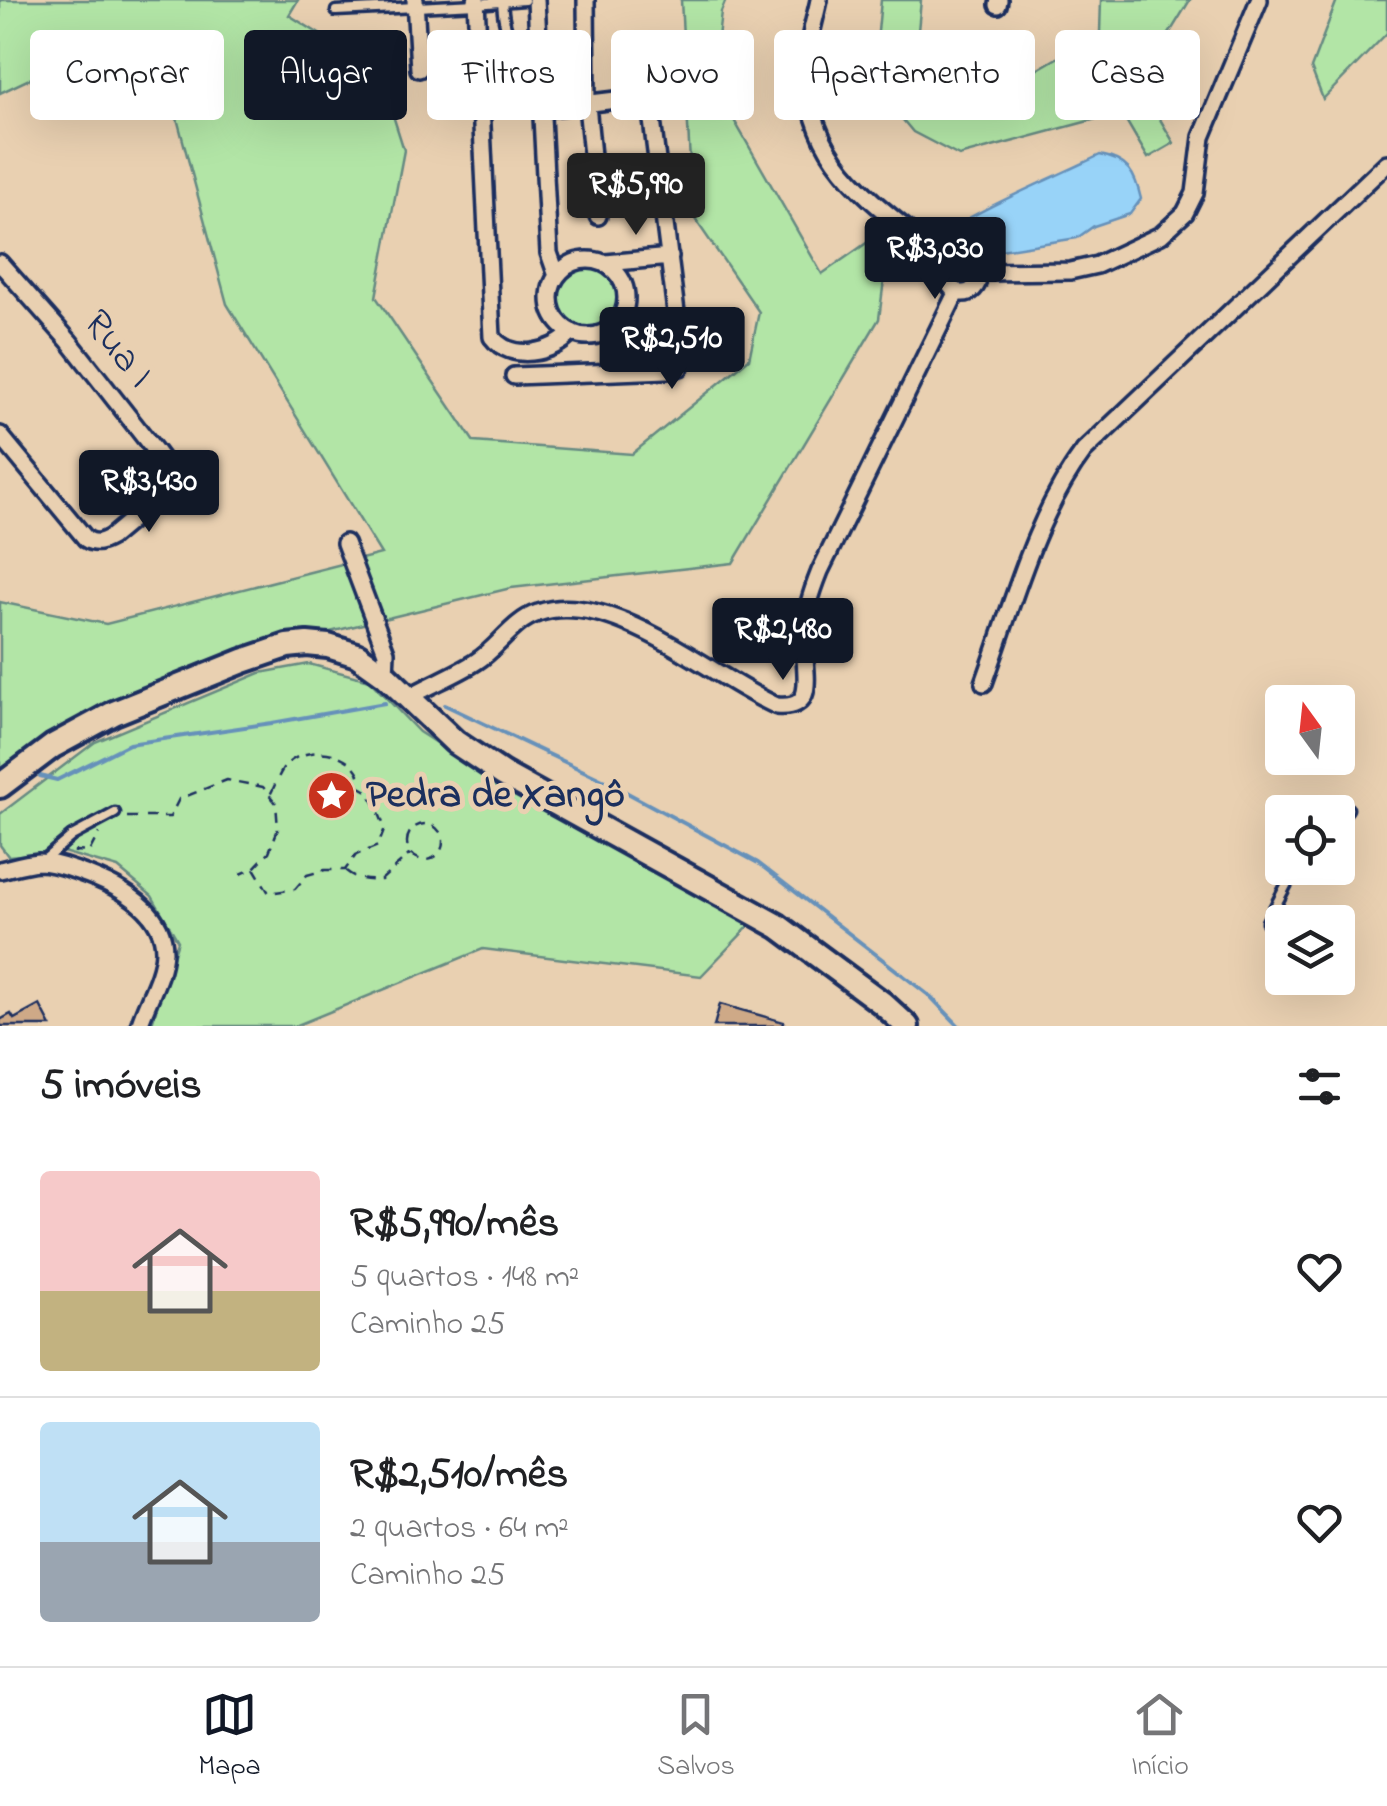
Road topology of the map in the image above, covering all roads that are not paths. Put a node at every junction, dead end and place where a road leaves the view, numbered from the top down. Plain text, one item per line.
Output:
1 (524, 0) edge
2 (536, 0) edge
3 (586, 0) edge
4 (819, 0) edge
5 (1258, 0) edge
6 (502, 1) edge
7 (476, 2) edge
8 (416, 4) edge
9 (336, 11) dead end
10 (506, 30) edge
11 (538, 30) edge
12 (586, 30) edge
13 (420, 69) dead end
14 (591, 105) edge
15 (543, 120) edge
16 (588, 120) edge
17 (1387, 163) edge
18 (598, 216) dead end
19 (670, 258) junction
20 (606, 263) junction
21 (2, 265) edge
22 (953, 266) junction
23 (977, 272) junction
24 (556, 276) junction
25 (958, 292) junction
26 (572, 332) junction
27 (514, 376) dead end
28 (0, 436) edge
29 (345, 543) dead end
30 (386, 675) junction
31 (984, 683) dead end
32 (409, 697) junction
33 (0, 786) edge
34 (115, 813) dead end
35 (42, 862) junction
36 (0, 867) edge
37 (139, 1026) edge
38 (907, 1026) edge

1 - 6 lane
2 - 11 street
3 - 12 street
4 - 22 street
5 - 23 street
6 - 7 lane
6 - 10 lane
7 - 8 lane
7 - 26 street
8 - 9 lane
8 - 13 street
14 - 19 street
15 - 24 street
16 - 18 street
17 - 31 street
19 - 20 street
19 - 27 street
20 - 24 street
20 - 26 street
21 - 28 street, Rua I
22 - 23 street
22 - 25 street
23 - 25 street
24 - 26 street
25 - 32 street
29 - 30 street
30 - 32 main road
30 - 33 main road
32 - 38 main road
34 - 35 lane
35 - 36 street
35 - 37 street

